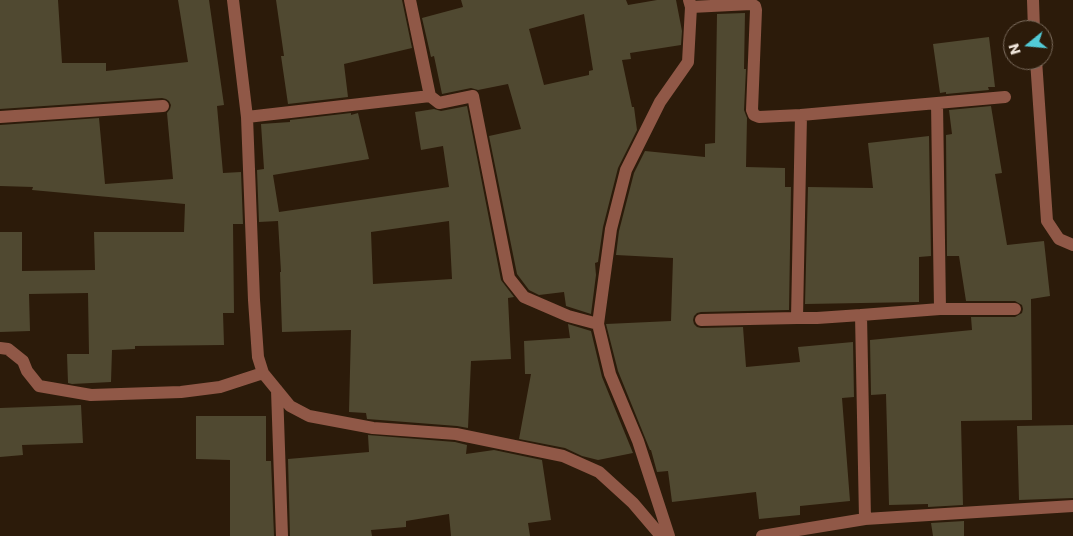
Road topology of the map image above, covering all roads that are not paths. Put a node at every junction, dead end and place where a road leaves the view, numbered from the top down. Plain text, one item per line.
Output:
1 (233, 0) edge
2 (410, 0) edge
3 (1032, 0) edge
4 (690, 4) edge
5 (1033, 20) edge
6 (1037, 70) edge
7 (430, 96) junction
8 (1005, 97) dead end
9 (937, 103) junction
10 (163, 106) dead end
11 (801, 115) junction
12 (0, 117) edge
13 (246, 117) junction
14 (1073, 245) edge
15 (940, 309) junction
16 (1015, 309) dead end
17 (861, 315) junction
18 (797, 318) junction
19 (701, 320) dead end
20 (598, 324) junction
21 (0, 348) edge
22 (262, 373) junction
23 (277, 390) junction
24 (1073, 506) edge
25 (866, 519) junction
26 (282, 536) edge
27 (661, 536) edge
28 (669, 536) edge
29 (762, 536) edge

1 - 13 street
2 - 7 street
3 - 5 street
4 - 11 street
4 - 20 street
6 - 14 street
7 - 13 street
7 - 20 street
8 - 9 street
9 - 11 street
9 - 15 street
10 - 12 street
11 - 18 street
13 - 22 street
15 - 16 street
15 - 17 street
17 - 18 street
17 - 25 street
18 - 19 street
20 - 28 street
21 - 22 street
22 - 23 street
23 - 26 street
23 - 27 street
24 - 25 street
25 - 29 street

